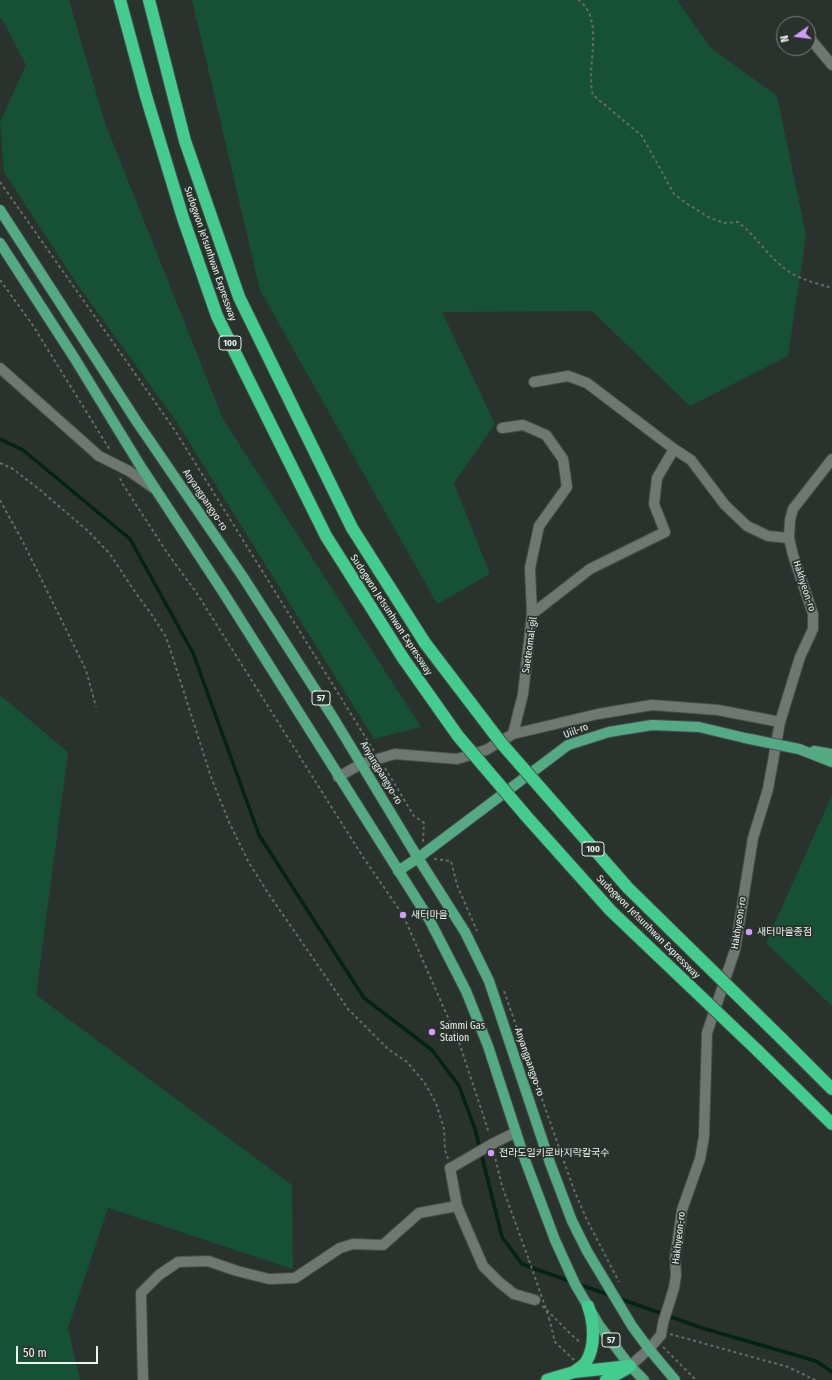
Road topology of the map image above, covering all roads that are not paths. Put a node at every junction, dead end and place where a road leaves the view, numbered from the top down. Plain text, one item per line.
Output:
1 (120, 0) edge
2 (149, 0) edge
3 (816, 46) edge
4 (832, 65) edge
5 (0, 210) edge
6 (0, 243) edge
7 (0, 368) edge
8 (534, 382) dead end
9 (502, 428) dead end
10 (674, 450) junction
11 (832, 459) edge
12 (155, 489) junction
13 (789, 538) junction
14 (532, 614) junction
15 (780, 722) junction
16 (513, 734) junction
17 (798, 749) junction
18 (832, 754) edge
19 (832, 762) edge
20 (361, 764) junction
21 (338, 776) junction
22 (418, 858) junction
23 (398, 871) junction
24 (832, 1089) edge
25 (832, 1124) edge
26 (516, 1132) junction
27 (457, 1206) junction
28 (535, 1300) road end
29 (585, 1301) junction
30 (649, 1349) junction
31 (630, 1366) junction
32 (577, 1369) junction
33 (143, 1380) edge
34 (547, 1380) edge
35 (606, 1380) edge
36 (644, 1380) edge
37 (675, 1380) edge

1 - 25 highway, Sudogwon Je1sunhwan Expressway / 100, bridge
2 - 24 highway, Sudogwon Je1sunhwan Expressway / 100, bridge
3 - 4 street
5 - 20 main road, Anyangpangyo-ro / 57
6 - 12 main road, 57
7 - 12 street
8 - 10 street
9 - 14 street
10 - 13 street
10 - 14 street, Saeteomal-gil
11 - 13 street, Hakhyeon-ro
12 - 21 main road, 57
13 - 15 street, Hakhyeon-ro
14 - 16 street, Saeteomal-gil
15 - 16 street
15 - 30 street, Hakhyeon-ro
16 - 20 street
17 - 18 main road, Uiil-ro
17 - 19 main road, Uiil-ro
17 - 22 main road, Uiil-ro, bridge
20 - 21 street
20 - 22 main road, Anyangpangyo-ro / 57
21 - 23 main road, 57
22 - 23 main road, Uiil-ro
22 - 30 main road, Anyangpangyo-ro / 57
23 - 26 main road, 57
26 - 27 street, bridge
26 - 29 main road, 57
27 - 28 street
27 - 33 street
29 - 31 main road, 57
29 - 32 highway
30 - 31 street, Hakhyeon-ro
30 - 37 main road, Anyangpangyo-ro / 57
31 - 32 highway
31 - 35 highway
31 - 36 main road, 57
32 - 34 highway

